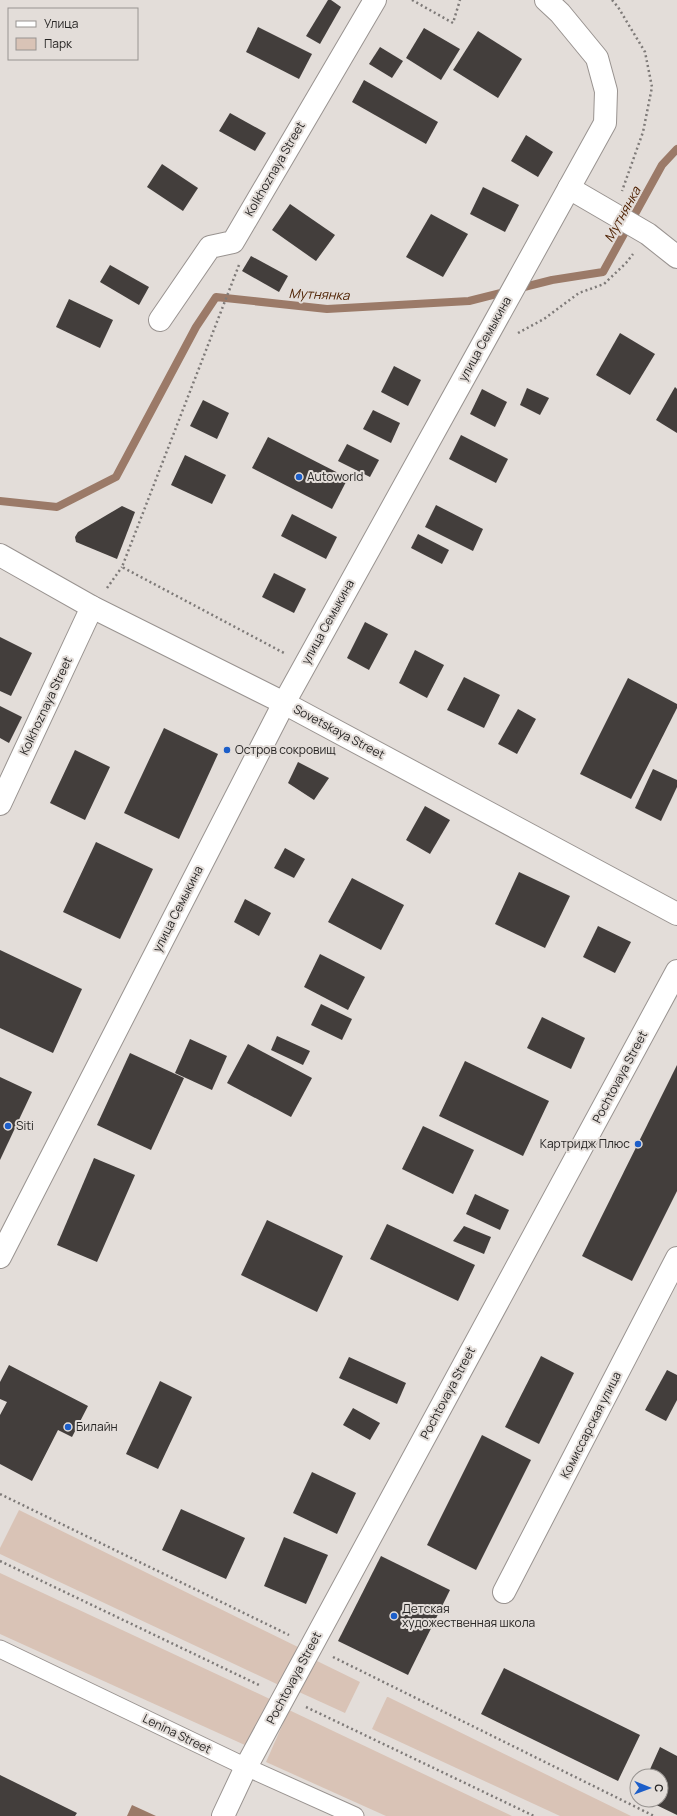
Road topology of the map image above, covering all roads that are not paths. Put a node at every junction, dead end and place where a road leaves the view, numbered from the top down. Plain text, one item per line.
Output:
1 (375, 0) edge
2 (546, 0) edge
3 (569, 188) junction
4 (677, 257) edge
5 (160, 320) dead end
6 (0, 555) edge
7 (92, 607) junction
8 (284, 702) junction
9 (0, 804) edge
10 (677, 914) edge
11 (677, 971) edge
12 (0, 1257) edge
13 (677, 1258) edge
14 (504, 1592) dead end
15 (0, 1649) edge
16 (246, 1767) junction
17 (222, 1816) edge
18 (355, 1816) edge

1 - 5 street, Kolkhoznaya Street
2 - 3 street, улица Семыкина
3 - 4 street
3 - 8 street, улица Семыкина
6 - 7 street, Sovetskaya Street
7 - 8 street, Sovetskaya Street
7 - 9 street, Kolkhoznaya Street
8 - 10 street, Sovetskaya Street
8 - 12 street, улица Семыкина
11 - 16 street, Pochtovaya Street
13 - 14 street, Комиссарская улица
15 - 16 street, Lenina Street
16 - 17 street, Pochtovaya Street
16 - 18 street, Lenina Street

